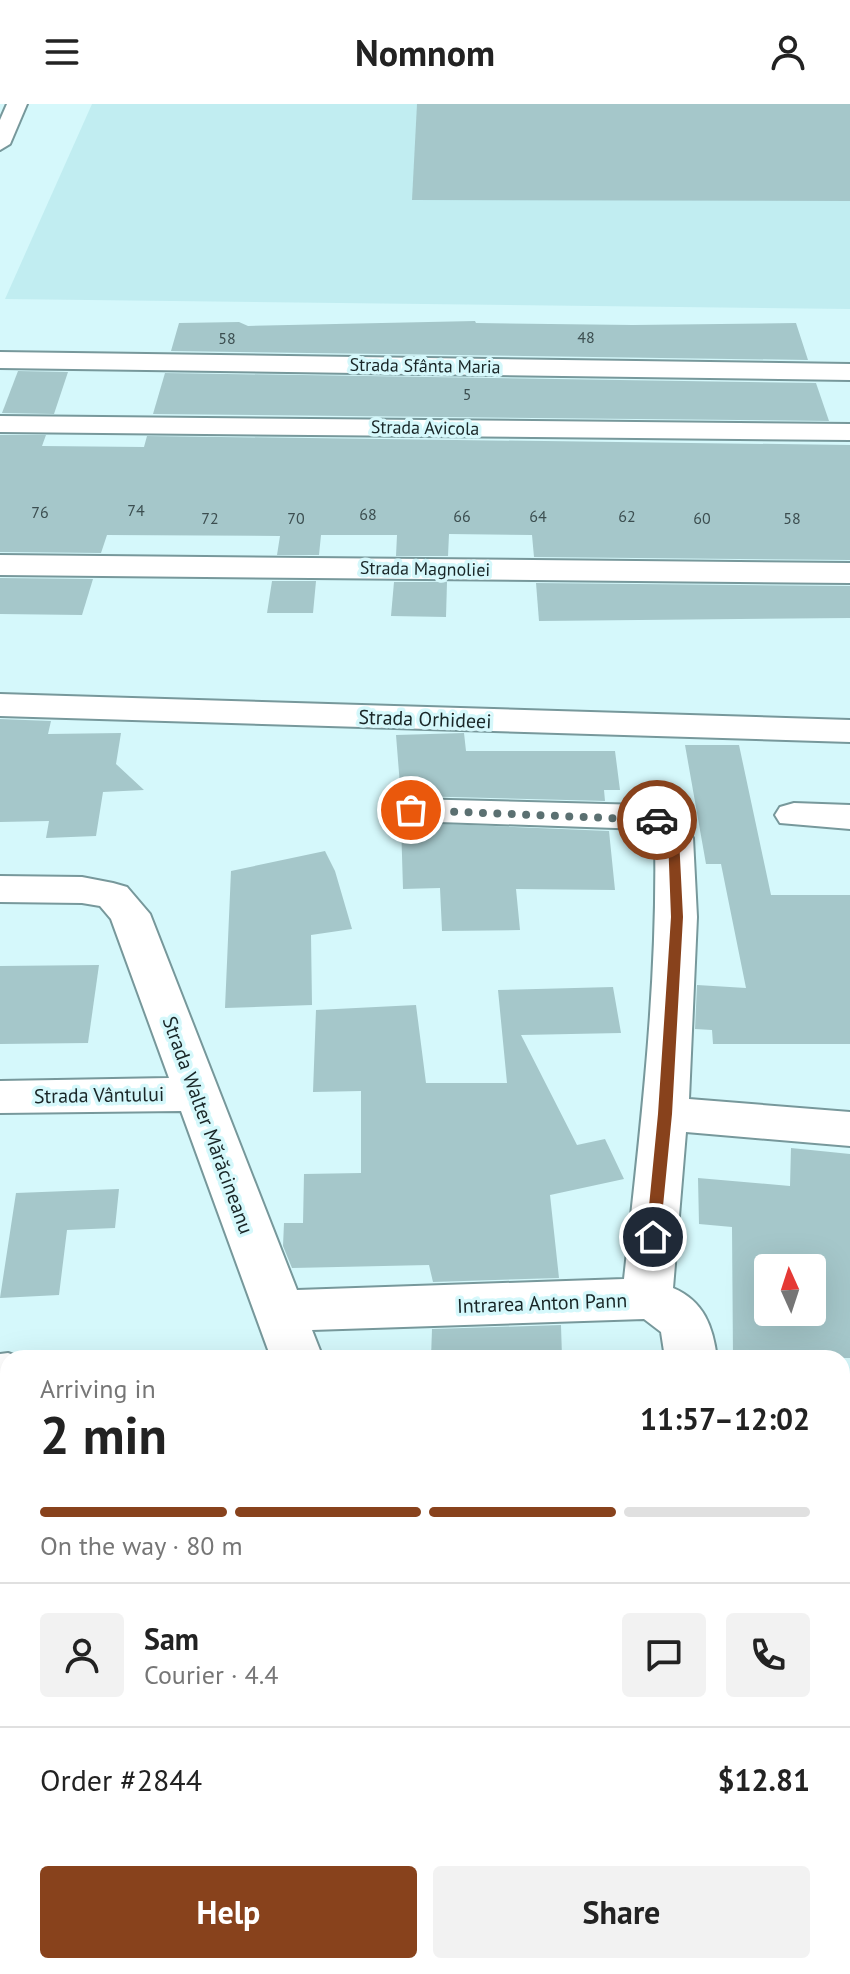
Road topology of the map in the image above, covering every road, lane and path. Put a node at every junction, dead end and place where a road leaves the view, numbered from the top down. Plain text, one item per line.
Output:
1 (11, 106) edge
2 (0, 144) edge
3 (0, 360) edge
4 (850, 372) edge
5 (0, 424) edge
6 (850, 432) edge
7 (0, 565) edge
8 (850, 573) edge
9 (0, 705) edge
10 (850, 731) edge
11 (411, 810) dead end
12 (794, 815) dead end
13 (850, 817) edge
14 (0, 889) edge
15 (197, 1094) junction
16 (0, 1097) edge
17 (665, 1114) junction
18 (850, 1129) edge
19 (647, 1299) junction
20 (277, 1311) junction
21 (294, 1350) edge
22 (690, 1350) edge

1 - 2 street
3 - 4 street, Strada Sfânta Maria
5 - 6 street, Strada Avicola
7 - 8 street, Strada Magnoliei
9 - 10 street, Strada Orhideei
11 - 17 street, Intrarea Anton Pann
12 - 13 street
14 - 15 street, Strada Walter Mărăcineanu
15 - 16 street, Strada Vântului
15 - 20 street, Strada Walter Mărăcineanu
17 - 18 street
17 - 19 street, Intrarea Anton Pann
19 - 20 street, Intrarea Anton Pann
19 - 22 street
20 - 21 street, Strada Walter Mărăcineanu

